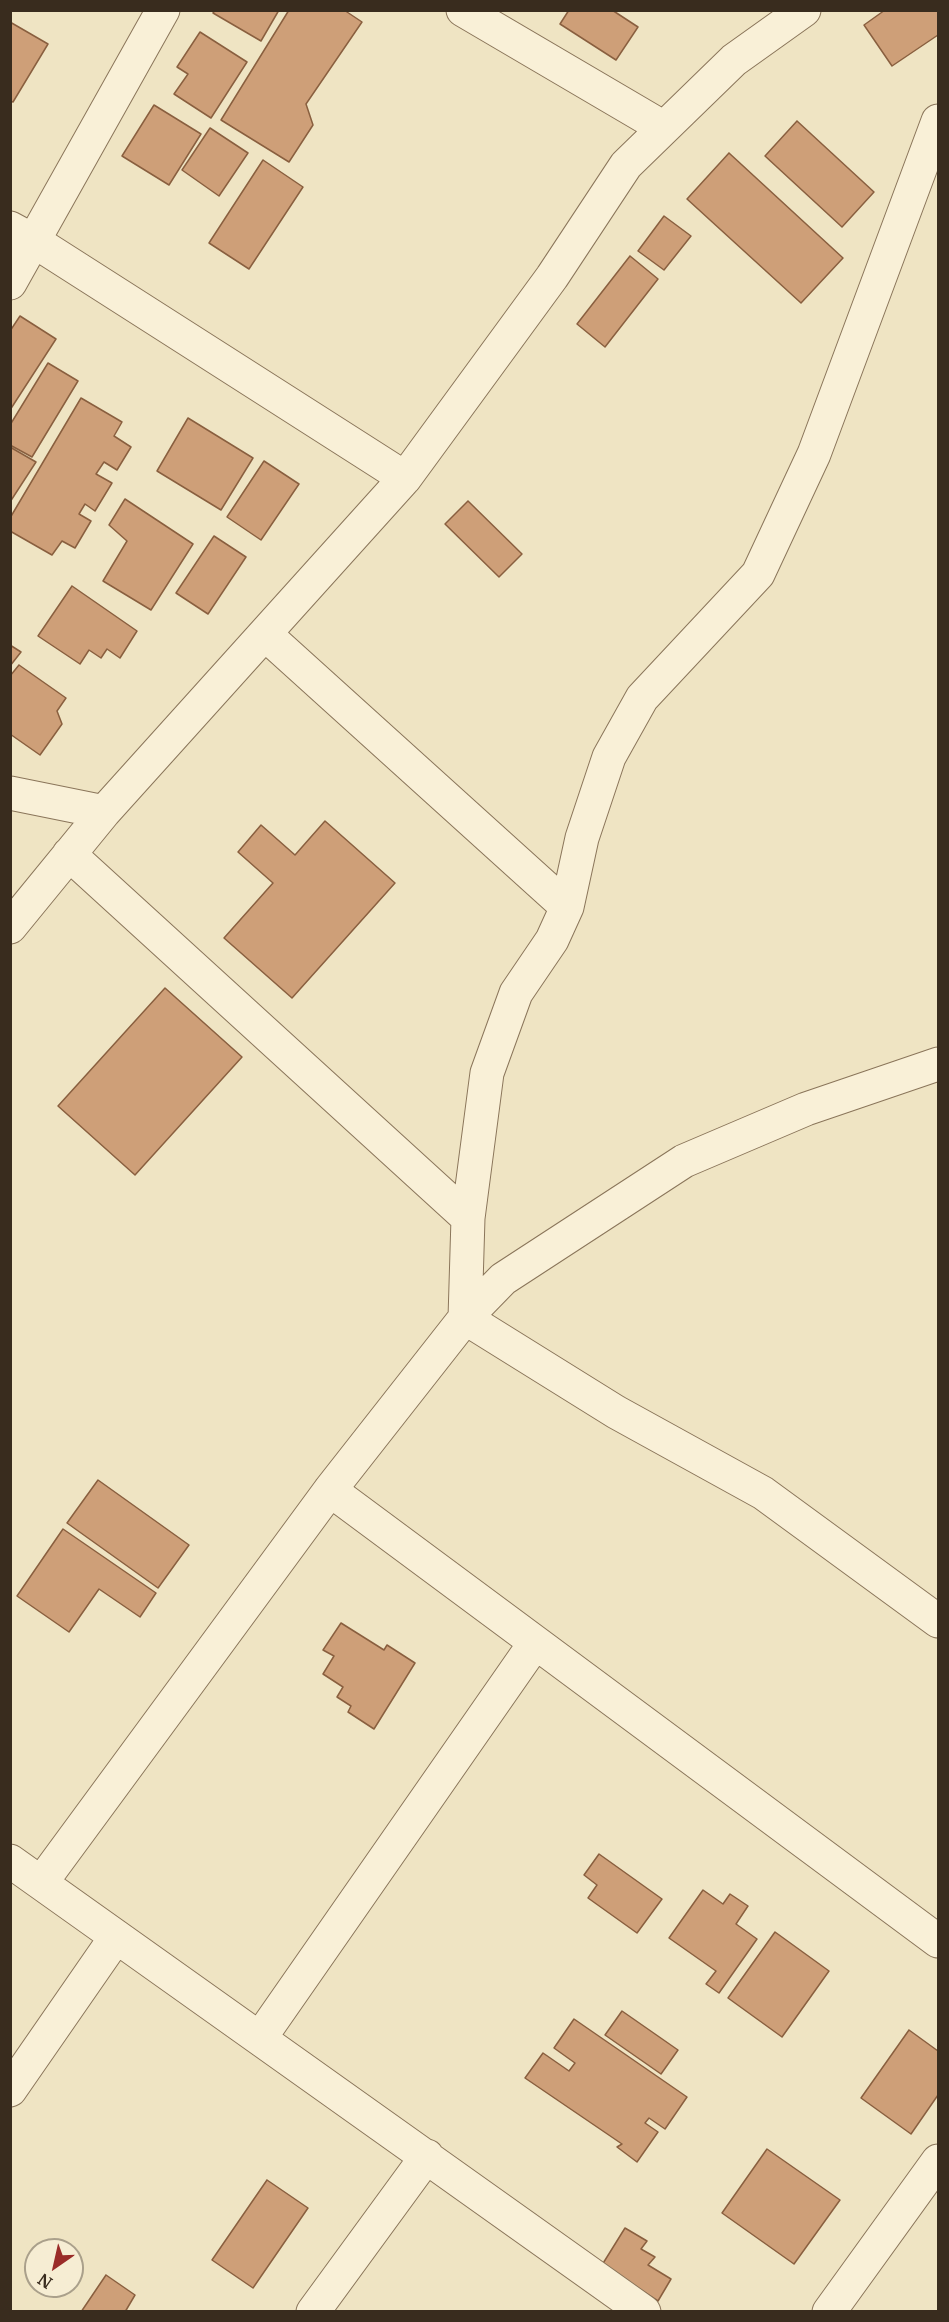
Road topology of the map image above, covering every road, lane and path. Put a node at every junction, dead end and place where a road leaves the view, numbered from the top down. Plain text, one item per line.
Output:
1 (163, 10) edge
2 (462, 10) edge
3 (804, 10) edge
4 (938, 123) edge
5 (664, 128) junction
6 (22, 235) edge
7 (10, 283) edge
8 (405, 478) junction
9 (265, 634) junction
10 (10, 793) edge
11 (104, 812) junction
12 (69, 854) junction
13 (567, 907) junction
14 (10, 927) edge
15 (939, 1064) edge
16 (468, 1218) junction
17 (465, 1318) junction
18 (330, 1491) junction
19 (939, 1621) edge
20 (535, 1643) junction
21 (10, 1861) edge
22 (41, 1883) junction
23 (116, 1937) junction
24 (939, 1941) edge
25 (260, 2038) junction
26 (10, 2090) edge
27 (427, 2156) junction
28 (939, 2161) edge
29 (313, 2312) edge
30 (644, 2312) edge
31 (829, 2312) edge

1 - 6 street
2 - 5 street
3 - 5 street
4 - 13 street
5 - 8 street
6 - 7 street
6 - 8 street
8 - 9 street
9 - 11 street
9 - 13 street
10 - 11 street
11 - 12 street
12 - 14 street
12 - 16 street
13 - 16 street
15 - 17 street
16 - 17 street
17 - 18 street
17 - 19 street
18 - 20 street
18 - 22 street
20 - 24 street
20 - 25 street
21 - 22 street
22 - 23 street
23 - 25 street
23 - 26 street
25 - 27 street
27 - 29 street
27 - 30 street
28 - 31 street

